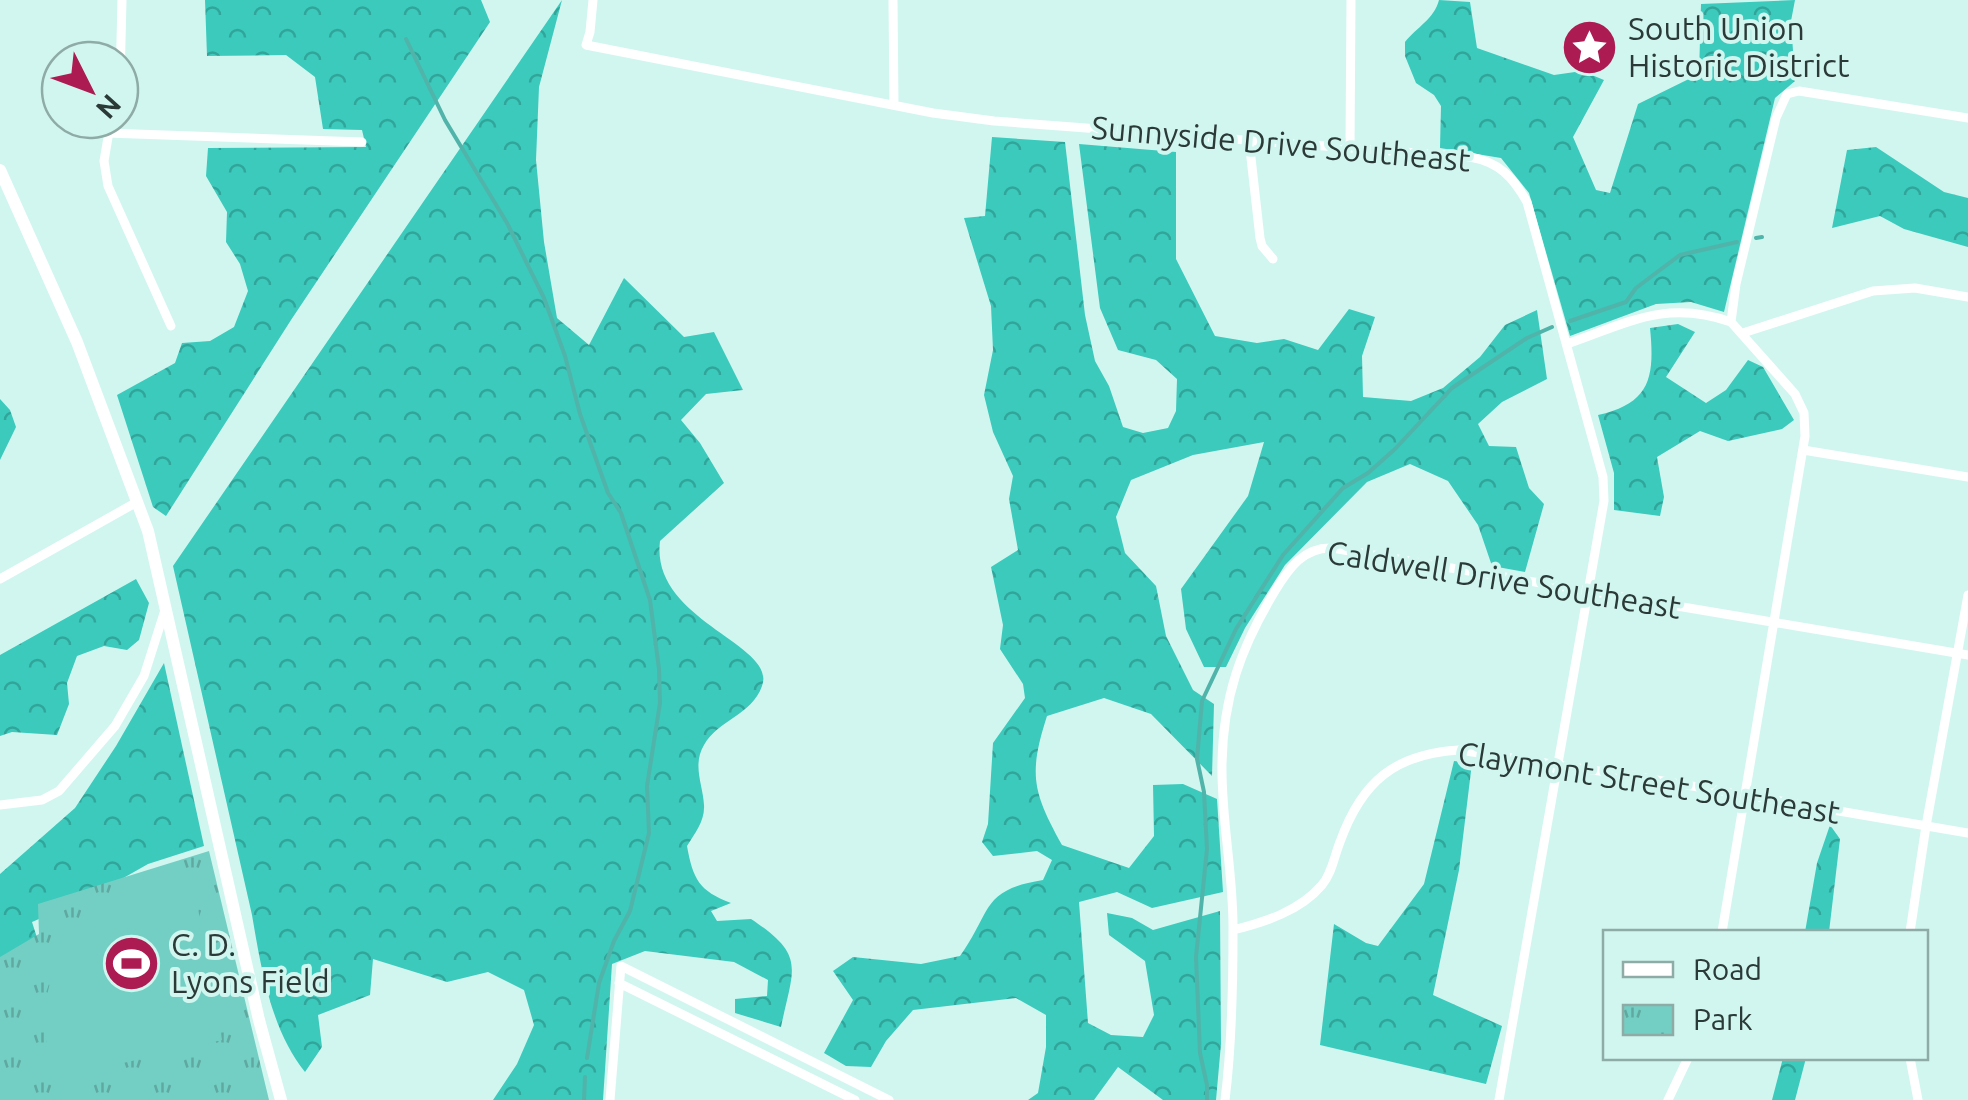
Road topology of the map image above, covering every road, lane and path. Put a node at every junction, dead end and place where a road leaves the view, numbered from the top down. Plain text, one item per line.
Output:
1 (122, 0) edge
2 (592, 0) edge
3 (893, 0) edge
4 (1350, 0) edge
5 (121, 40) edge
6 (894, 105) junction
7 (1968, 118) edge
8 (140, 135) edge
9 (107, 140) edge
10 (1249, 140) junction
11 (362, 142) dead end
12 (1350, 148) junction
13 (0, 170) edge
14 (1273, 259) dead end
15 (1968, 297) edge
16 (1731, 322) junction
17 (171, 326) dead end
18 (1743, 333) junction
19 (1566, 344) junction
20 (1803, 450) junction
21 (1968, 478) edge
22 (138, 502) junction
23 (0, 579) edge
24 (1590, 592) junction
25 (1968, 595) edge
26 (166, 607) junction
27 (1774, 622) junction
28 (1962, 654) edge
29 (1559, 764) junction
30 (1745, 795) junction
31 (0, 805) edge
32 (1926, 826) junction
33 (1968, 833) edge
34 (1233, 930) junction
35 (1722, 930) edge
36 (1910, 930) edge
37 (620, 983) junction
38 (1687, 1060) edge
39 (1910, 1060) edge
40 (282, 1100) edge
41 (610, 1100) edge
42 (855, 1100) edge
43 (890, 1100) edge
44 (1226, 1100) edge
45 (1500, 1100) edge
46 (1668, 1100) edge
47 (1918, 1100) edge

1 - 5 street
2 - 6 street, Sunnyside Drive Southeast
3 - 6 street
4 - 12 street
6 - 10 street, Sunnyside Drive Southeast
7 - 16 street
8 - 11 street
9 - 17 street
10 - 12 street, Sunnyside Drive Southeast
10 - 14 street
12 - 19 street, Sunnyside Drive Southeast
13 - 22 street
15 - 18 street
16 - 18 street
16 - 19 street
18 - 20 street
19 - 24 street, Sunnyside Drive Southeast
20 - 21 street
20 - 27 street
22 - 23 street
22 - 26 street
24 - 27 street, Caldwell Drive Southeast
24 - 29 street, Sunnyside Drive Southeast
24 - 34 street, Caldwell Drive Southeast
25 - 28 street
26 - 31 street
26 - 40 street
27 - 28 street, Caldwell Drive Southeast
27 - 30 street
28 - 32 street
29 - 30 street, Claymont Street Southeast
29 - 34 street, Claymont Street Southeast
29 - 45 street, Sunnyside Drive Southeast
30 - 32 street, Claymont Street Southeast
30 - 35 street
32 - 33 street, Claymont Street Southeast
32 - 36 street
34 - 44 street, Caldwell Drive Southeast
37 - 41 street
37 - 42 street
37 - 43 street
38 - 46 street
39 - 47 street

